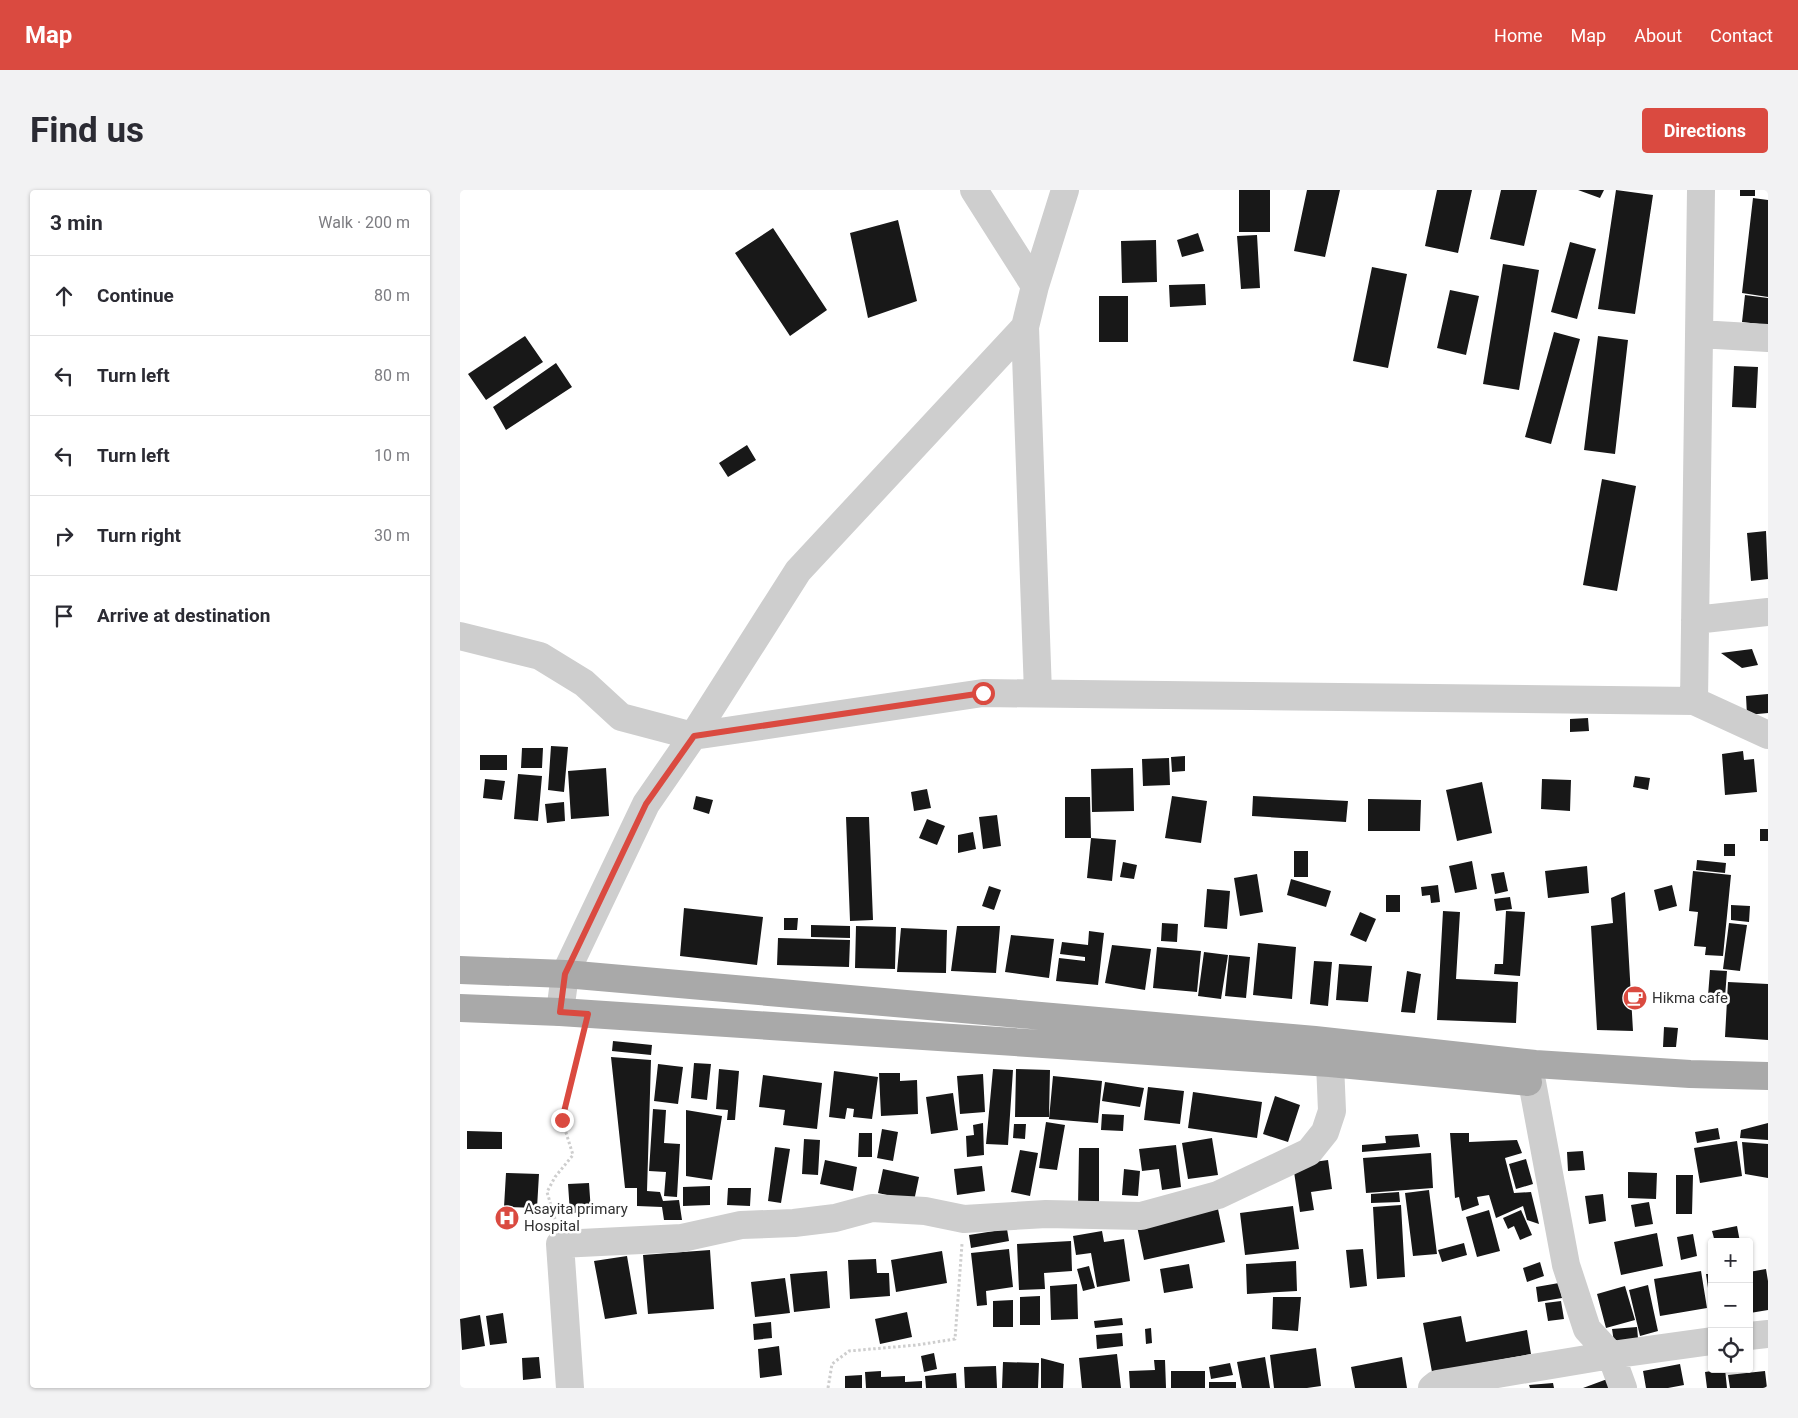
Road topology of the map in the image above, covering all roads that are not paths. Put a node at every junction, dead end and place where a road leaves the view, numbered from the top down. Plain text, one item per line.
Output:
1 (974, 190) edge
2 (1065, 190) edge
3 (1701, 190) edge
4 (1035, 286) junction
5 (1025, 327) junction
6 (1699, 334) junction
7 (1768, 338) edge
8 (1768, 612) edge
9 (1695, 620) junction
10 (460, 636) edge
11 (1038, 693) junction
12 (1694, 701) junction
13 (1768, 734) edge
14 (694, 736) junction
15 (460, 970) edge
16 (565, 974) junction
17 (460, 1008) edge
18 (560, 1012) junction
19 (1315, 1040) junction
20 (1330, 1063) junction
21 (1768, 1076) edge
22 (1532, 1082) junction
23 (1690, 1082) junction
24 (1768, 1094) edge
25 (1768, 1334) edge
26 (1753, 1336) edge
27 (1708, 1343) edge
28 (1611, 1355) junction
29 (570, 1388) edge
30 (1432, 1388) edge
31 (1623, 1388) edge

1 - 4 street
2 - 4 street
3 - 6 street
4 - 5 street
5 - 11 street
5 - 14 street
6 - 7 street
6 - 9 street
8 - 9 street
9 - 12 street
10 - 14 street
11 - 12 street
11 - 14 street
12 - 13 street
14 - 16 street
15 - 16 main road
16 - 18 street
16 - 19 main road
17 - 18 main road
18 - 20 main road
19 - 20 street
19 - 23 main road
20 - 22 main road
20 - 29 street
21 - 23 main road
22 - 23 main road
22 - 28 street
23 - 24 main road
25 - 26 street
27 - 28 street
28 - 30 street
28 - 31 street

